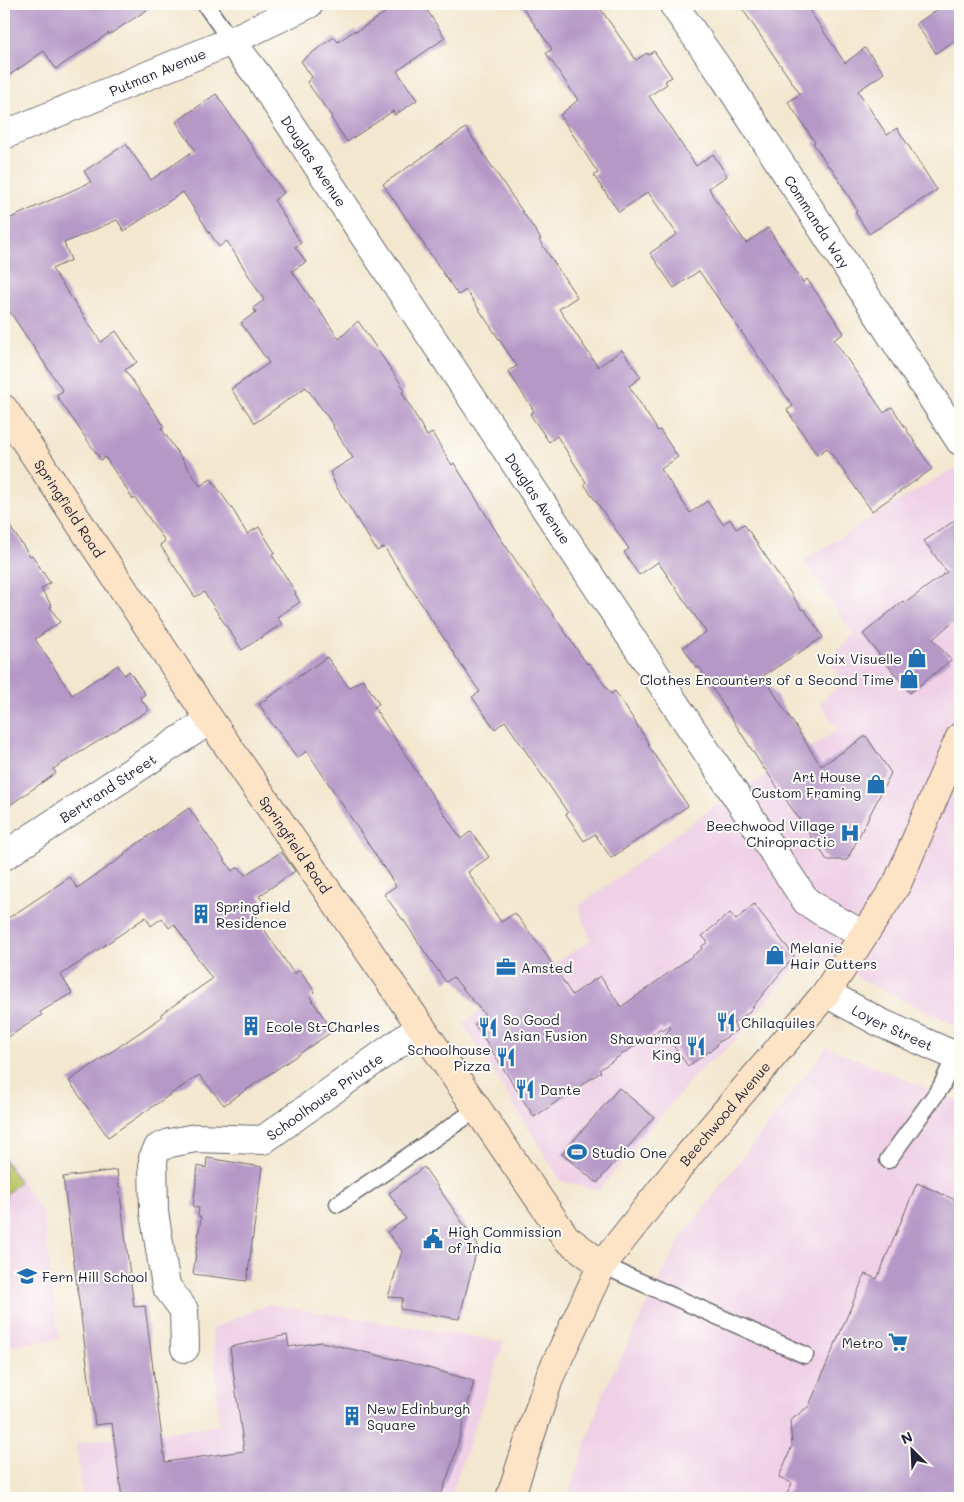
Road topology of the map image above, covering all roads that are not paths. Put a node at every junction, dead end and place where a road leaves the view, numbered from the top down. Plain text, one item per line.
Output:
1 (205, 4) edge
2 (309, 4) edge
3 (673, 4) edge
4 (231, 42) junction
5 (4, 135) edge
6 (4, 409) edge
7 (960, 441) edge
8 (210, 720) junction
9 (960, 737) edge
10 (4, 856) edge
11 (863, 935) junction
12 (826, 993) junction
13 (421, 1027) junction
14 (958, 1057) edge
15 (477, 1109) junction
16 (888, 1160) dead end
17 (338, 1204) dead end
18 (602, 1265) junction
19 (185, 1348) dead end
20 (804, 1355) dead end
21 (510, 1498) edge

1 - 4 lane
2 - 4 street, Putman Avenue
3 - 7 street, Commanda Way
4 - 5 street, Putman Avenue
4 - 11 street, Douglas Avenue
6 - 8 street, Springfield Road
8 - 10 street, Bertrand Street
8 - 13 street, Springfield Road
9 - 11 street, Beechwood Avenue
11 - 12 street, Beechwood Avenue
12 - 14 street, Loyer Street
12 - 18 street, Beechwood Avenue
13 - 15 street, Springfield Road
13 - 19 street, Schoolhouse Private
14 - 16 lane
15 - 17 lane
15 - 18 street, Springfield Road
18 - 20 lane
18 - 21 street, Beechwood Avenue

